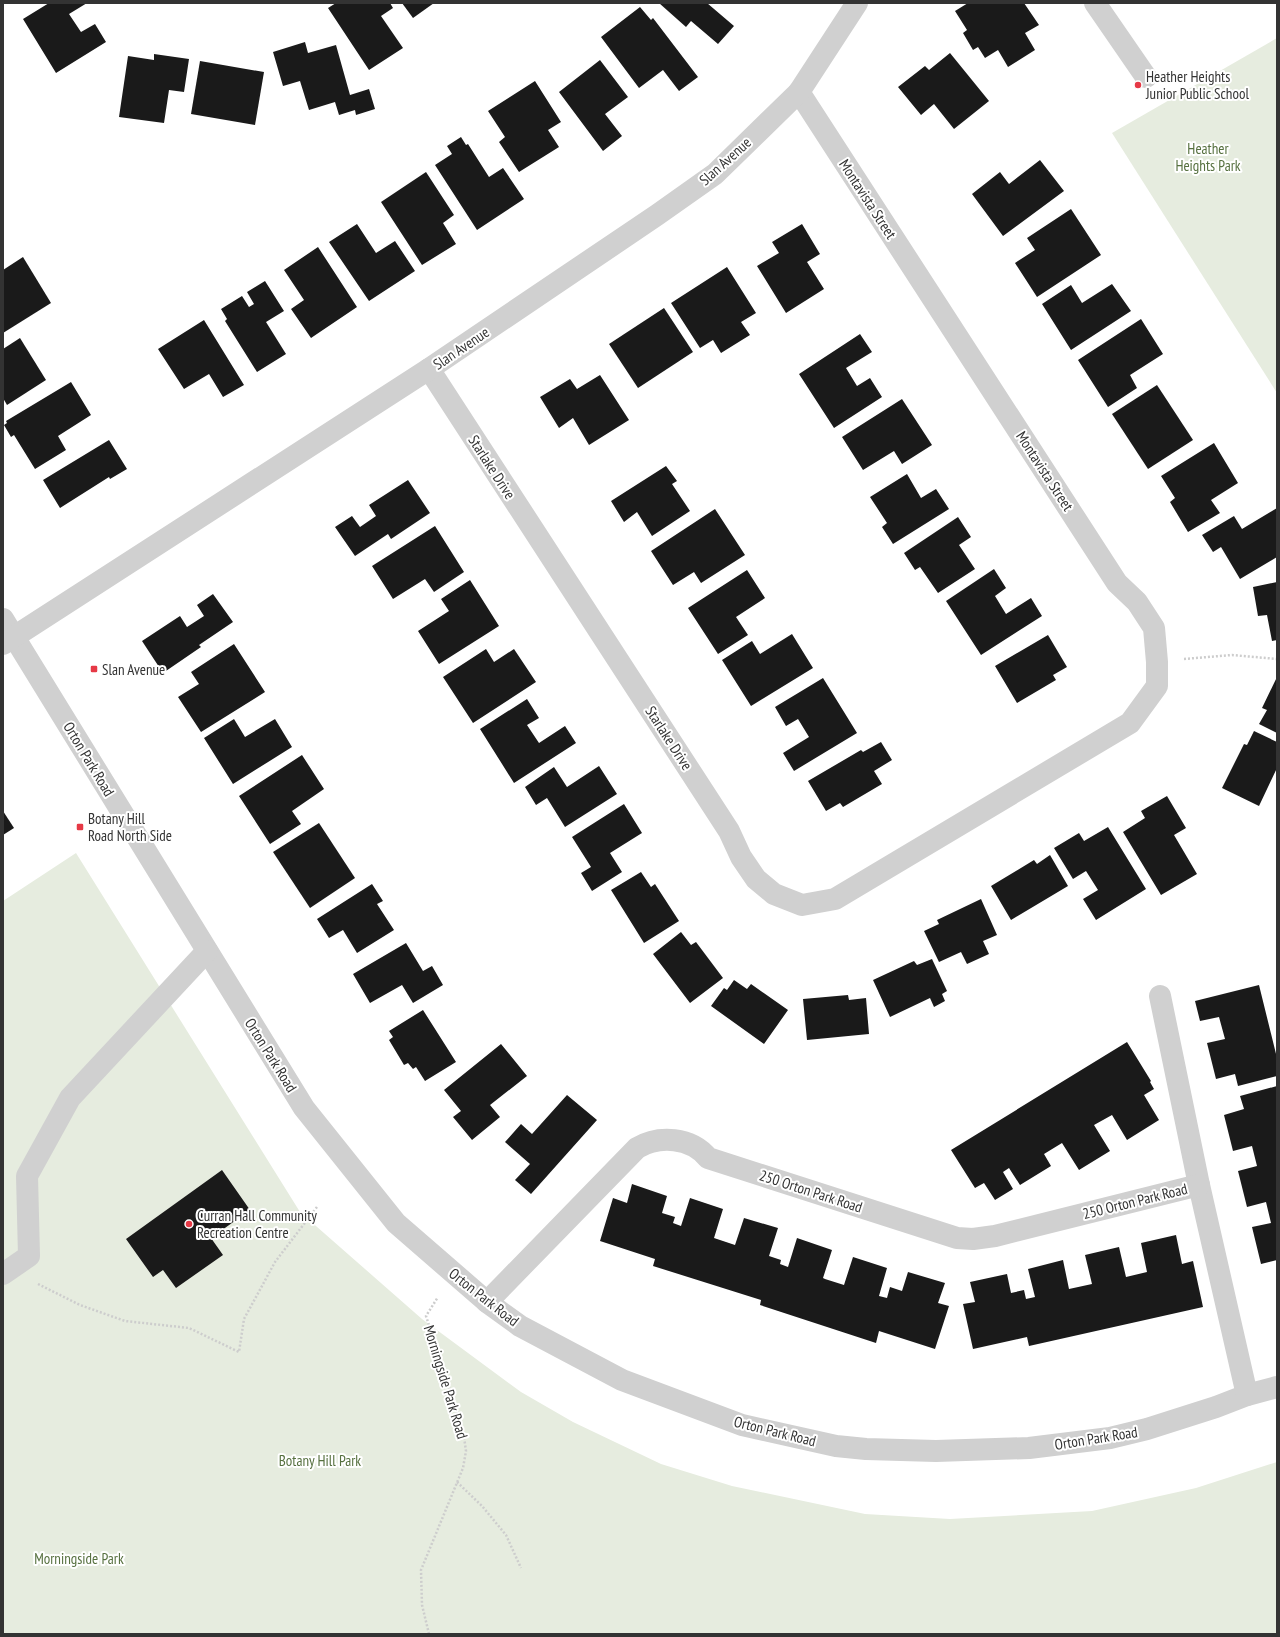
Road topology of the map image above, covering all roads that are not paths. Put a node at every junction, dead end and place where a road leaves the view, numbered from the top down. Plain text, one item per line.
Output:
1 (858, 3) edge
2 (1095, 3) edge
3 (1146, 77) dead end
4 (799, 92) junction
5 (429, 369) junction
6 (3, 619) edge
7 (9, 640) edge
8 (997, 804) joint
9 (206, 951) junction
10 (1160, 996) dead end
11 (1199, 1185) junction
12 (6, 1272) edge
13 (487, 1302) junction
14 (1277, 1387) edge
15 (1248, 1395) junction

1 - 4 street, Slan Avenue
2 - 3 street
4 - 5 street, Slan Avenue
4 - 8 street, Montavista Street
5 - 7 street, Slan Avenue
5 - 8 street, Starlake Drive
6 - 7 street, Orton Park Road
7 - 9 street, Orton Park Road
9 - 12 street
9 - 13 street, Orton Park Road
10 - 11 street, 250 Orton Park Road
11 - 13 street, 250 Orton Park Road
11 - 15 street, 250 Orton Park Road
13 - 15 street, Orton Park Road
14 - 15 street, Orton Park Road

